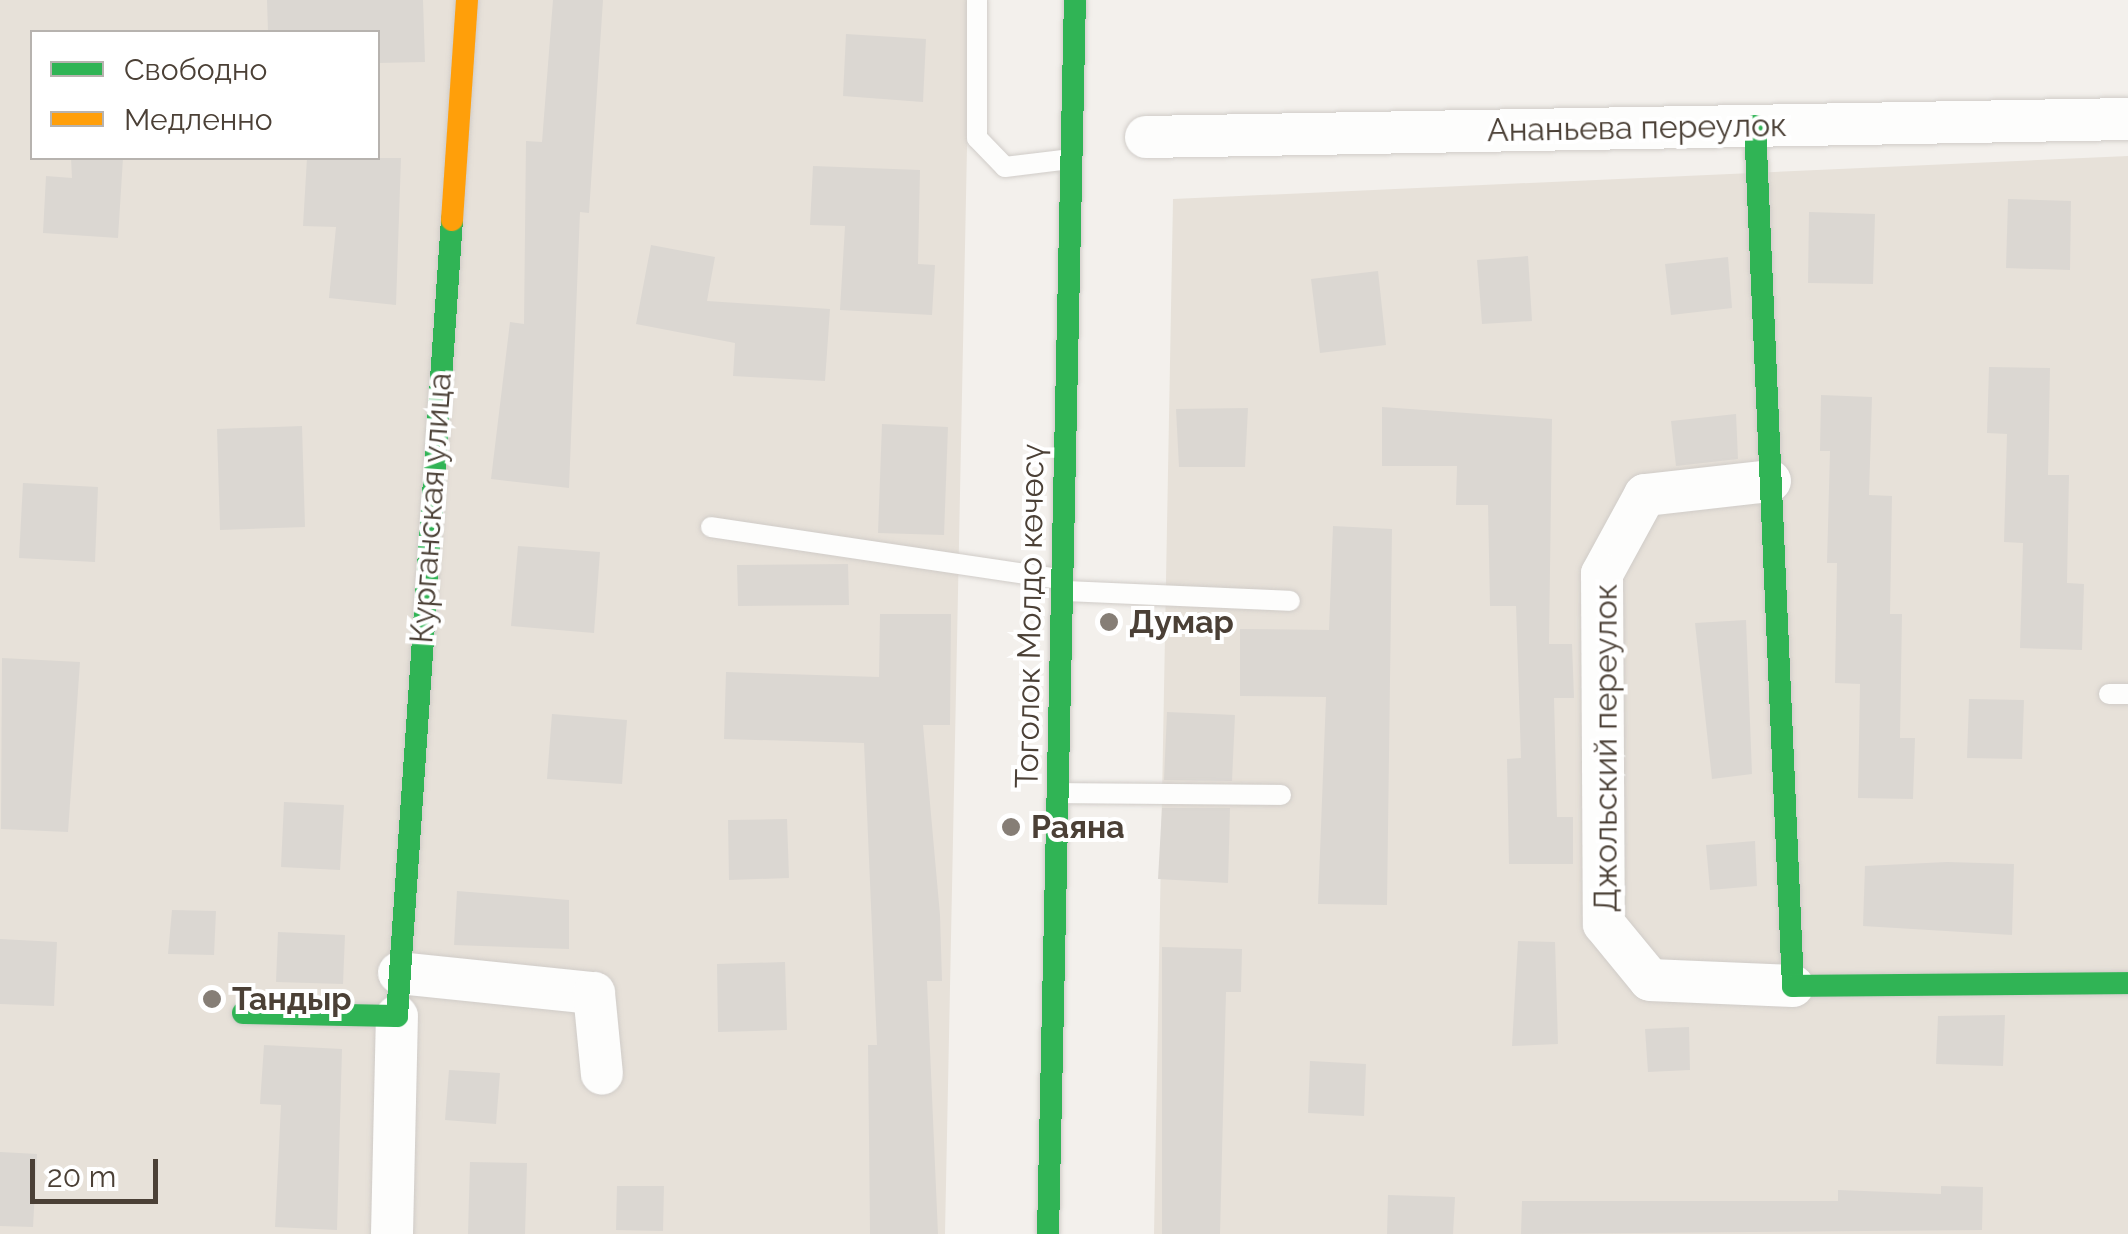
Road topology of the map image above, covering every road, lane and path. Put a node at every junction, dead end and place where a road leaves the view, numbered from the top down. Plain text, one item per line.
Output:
1 (468, 0) edge
2 (977, 0) edge
3 (1075, 0) edge
4 (2128, 119) edge
5 (1756, 126) junction
6 (1146, 137) dead end
7 (1072, 159) junction
8 (1770, 481) junction
9 (711, 527) dead end
10 (1064, 585) junction
11 (1290, 602) dead end
12 (1058, 793) junction
13 (1282, 795) dead end
14 (398, 972) junction
15 (2128, 983) edge
16 (1792, 986) junction
17 (243, 1013) dead end
18 (397, 1016) junction
19 (602, 1074) dead end
20 (392, 1234) edge
21 (1048, 1234) edge

1 - 14 street, Курганская улица
2 - 7 lane
3 - 7 street, Тоголок Молдо көчөсү
4 - 5 street, Ананьева переулок
5 - 6 street, Ананьева переулок
5 - 8 street
7 - 10 street, Тоголок Молдо көчөсү
8 - 16 street
8 - 16 street, Джольский переулок
9 - 10 lane
10 - 11 lane
10 - 12 street, Тоголок Молдо көчөсү
12 - 13 lane
12 - 21 street, Тоголок Молдо көчөсү
14 - 18 street, Курганская улица
14 - 19 street
15 - 16 street, Джольский переулок
17 - 18 street
18 - 20 street, Курганская улица

